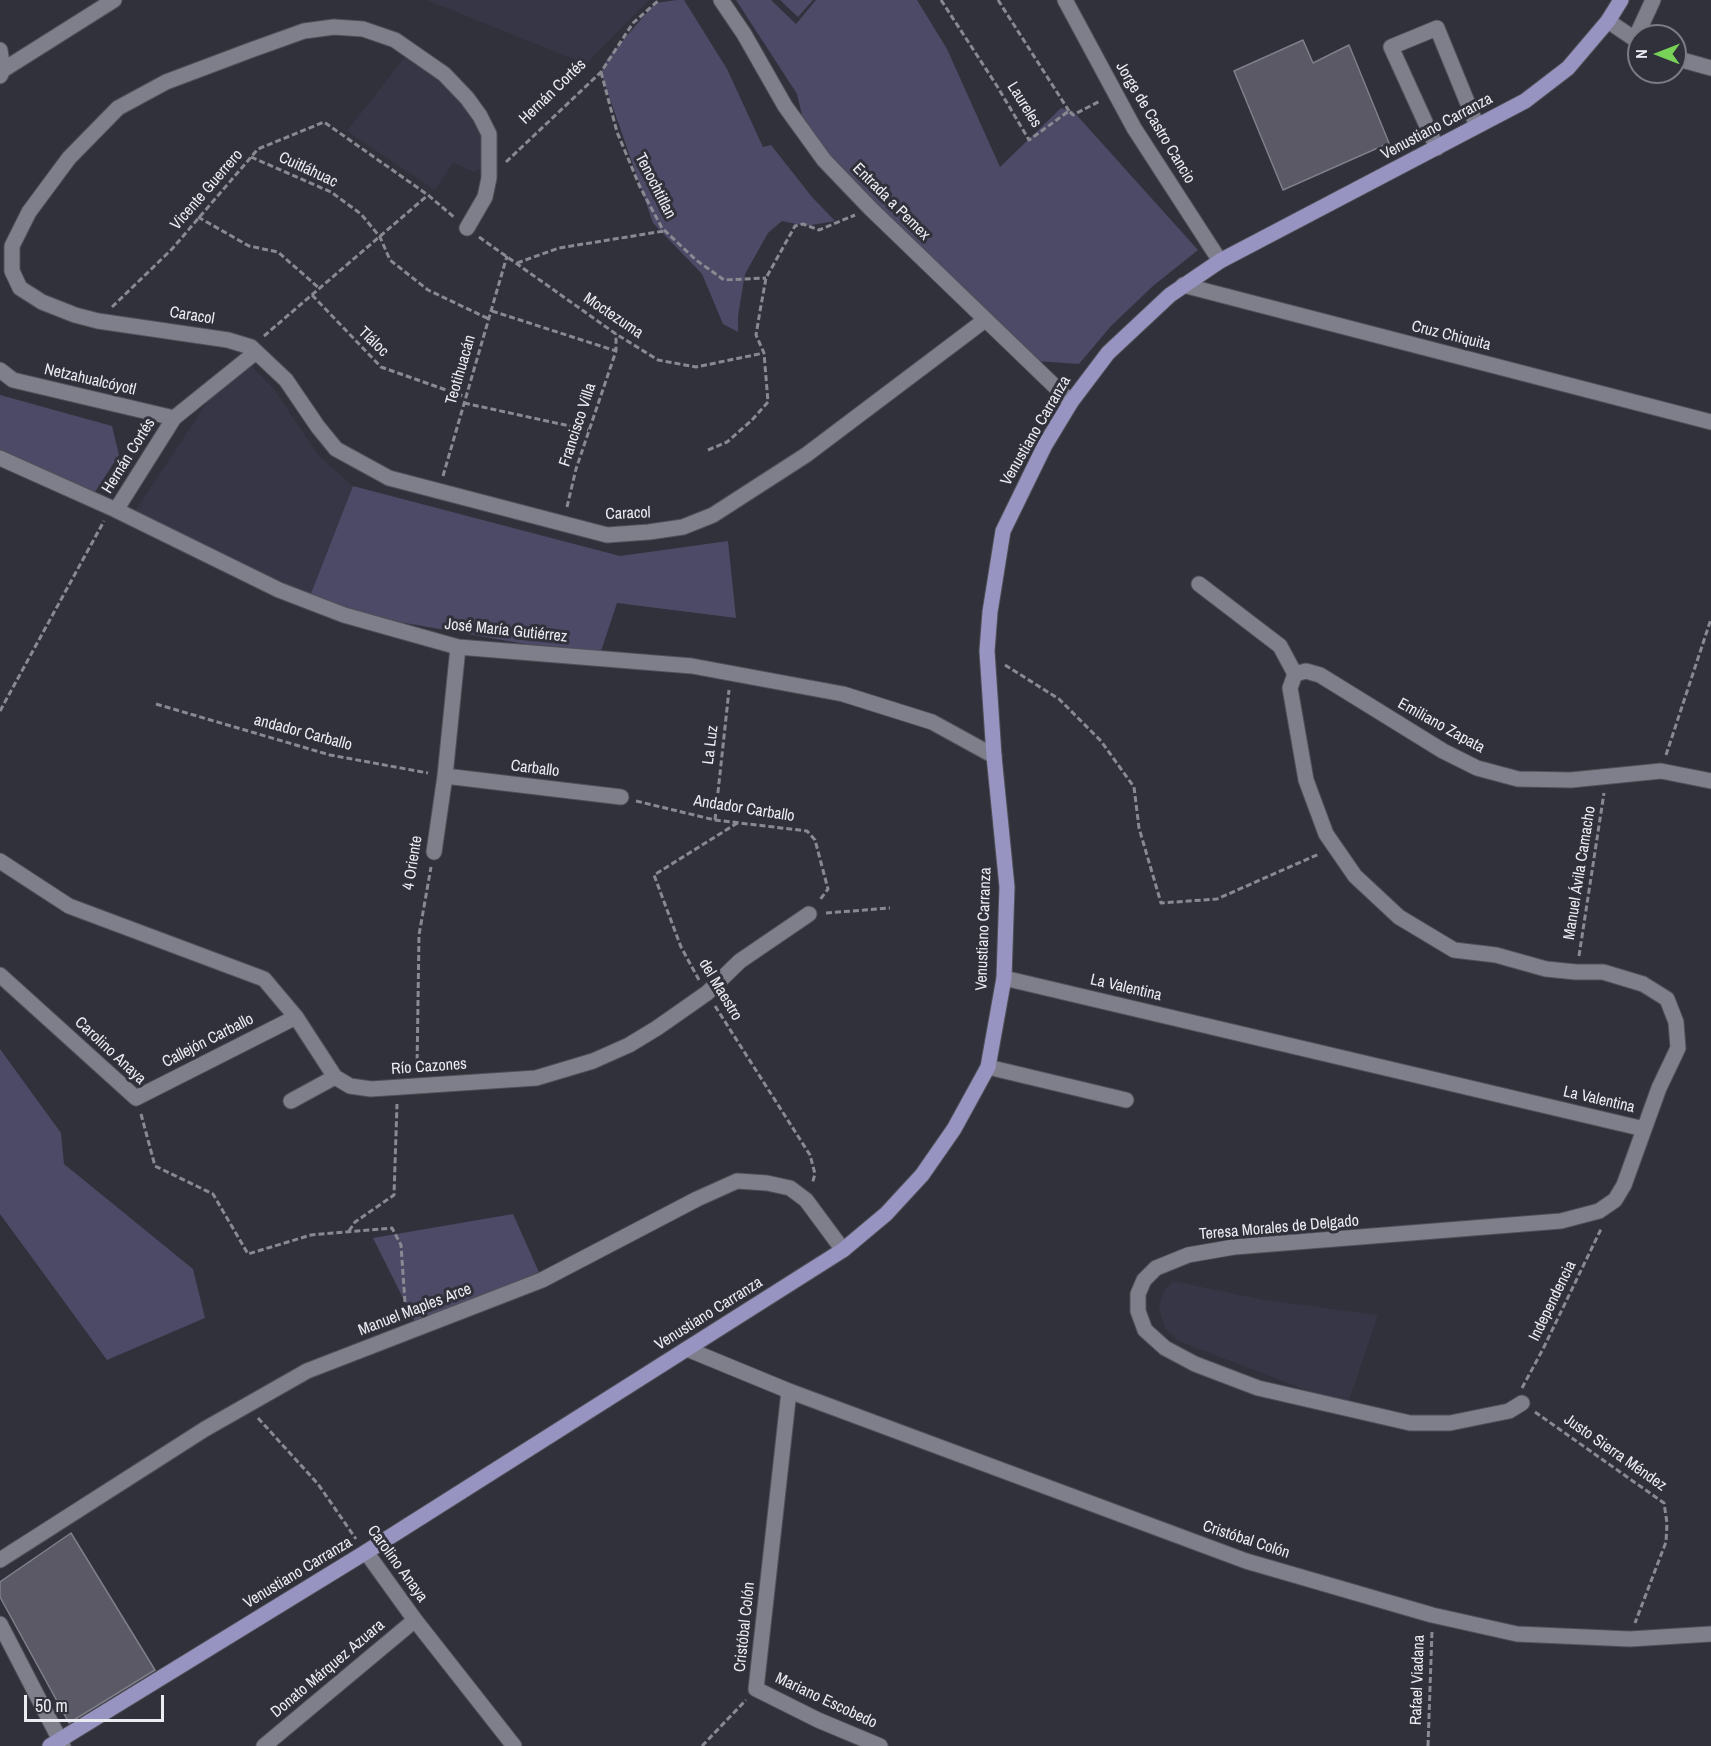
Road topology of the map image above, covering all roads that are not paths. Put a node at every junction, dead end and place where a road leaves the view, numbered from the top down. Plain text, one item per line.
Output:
1 (114, 0) edge
2 (721, 0) edge
3 (1065, 0) edge
4 (1621, 0) edge
5 (1653, 0) edge
6 (1608, 21) junction
7 (1643, 24) edge
8 (1627, 33) edge
9 (0, 50) edge
10 (1687, 61) edge
11 (1711, 68) edge
12 (2, 73) edge
13 (1477, 126) junction
14 (1437, 148) junction
15 (467, 228) road end
16 (1220, 261) junction
17 (1183, 285) junction
18 (985, 320) junction
19 (253, 349) junction
20 (0, 370) edge
21 (1071, 402) junction
22 (174, 418) junction
23 (1711, 422) edge
24 (0, 458) edge
25 (114, 509) junction
26 (1199, 584) dead end
27 (458, 647) junction
28 (1295, 674) junction
29 (994, 756) junction
30 (445, 776) junction
31 (1711, 781) edge
32 (621, 797) road end
33 (434, 852) road end
34 (0, 861) edge
35 (809, 914) road end
36 (0, 975) edge
37 (1004, 978) junction
38 (296, 1017) junction
39 (988, 1067) junction
40 (335, 1077) junction
41 (136, 1098) joint
42 (1126, 1100) dead end
43 (291, 1101) dead end
44 (1644, 1129) junction
45 (843, 1250) junction
46 (687, 1349) junction
47 (789, 1391) junction
48 (1516, 1407) road end
49 (366, 1552) junction
50 (0, 1560) edge
51 (415, 1620) junction
52 (0, 1624) edge
53 (1711, 1634) edge
54 (756, 1689) joint
55 (57, 1744) edge
56 (264, 1746) edge
57 (514, 1746) edge
58 (880, 1746) edge

1 - 12 street
2 - 18 street, Entrada a Pemex
3 - 16 street, Jorge de Castro Cancio
4 - 6 main road, Venustiano Carranza
5 - 7 street
6 - 8 street
6 - 13 main road, Venustiano Carranza
9 - 12 street
10 - 11 street
13 - 14 main road, Venustiano Carranza
13 - 14 street
14 - 16 main road, Venustiano Carranza
15 - 19 street, Caracol
16 - 17 main road, Venustiano Carranza
17 - 21 main road, Venustiano Carranza
17 - 23 street, Cruz Chiquita
18 - 19 street, Caracol
18 - 21 street, Entrada a Pemex
19 - 22 street, Hernán Cortés
20 - 22 street, Netzahualcóyotl
21 - 29 main road, Venustiano Carranza
22 - 25 street, Hernán Cortés
24 - 25 street, José María Gutiérrez
25 - 27 street, José María Gutiérrez
26 - 28 street
27 - 29 street, José María Gutiérrez
27 - 30 street, 4 Oriente
28 - 31 street, Emiliano Zapata
28 - 44 street, La Valentina
29 - 37 main road, Venustiano Carranza
30 - 32 street, Carballo
30 - 33 street, 4 Oriente
34 - 38 street
35 - 40 street, Río Cazones
36 - 41 street, Carolino Anaya
37 - 39 main road, Venustiano Carranza
37 - 44 street, La Valentina
38 - 40 street
38 - 41 street, Callejón Carballo
39 - 42 street
39 - 45 main road, Venustiano Carranza
40 - 43 street
44 - 48 street, Teresa Morales de Delgado
45 - 46 main road, Venustiano Carranza
45 - 50 street, Manuel Maples Arce
46 - 47 street, Cristóbal Colón
46 - 49 main road, Venustiano Carranza
47 - 53 street, Cristóbal Colón
47 - 54 street, Cristóbal Colón
49 - 51 street, Carolino Anaya
49 - 55 main road, Venustiano Carranza
51 - 56 street, Donato Márquez Azuara
51 - 57 street, Carolino Anaya
52 - 55 street
54 - 58 street, Mariano Escobedo

